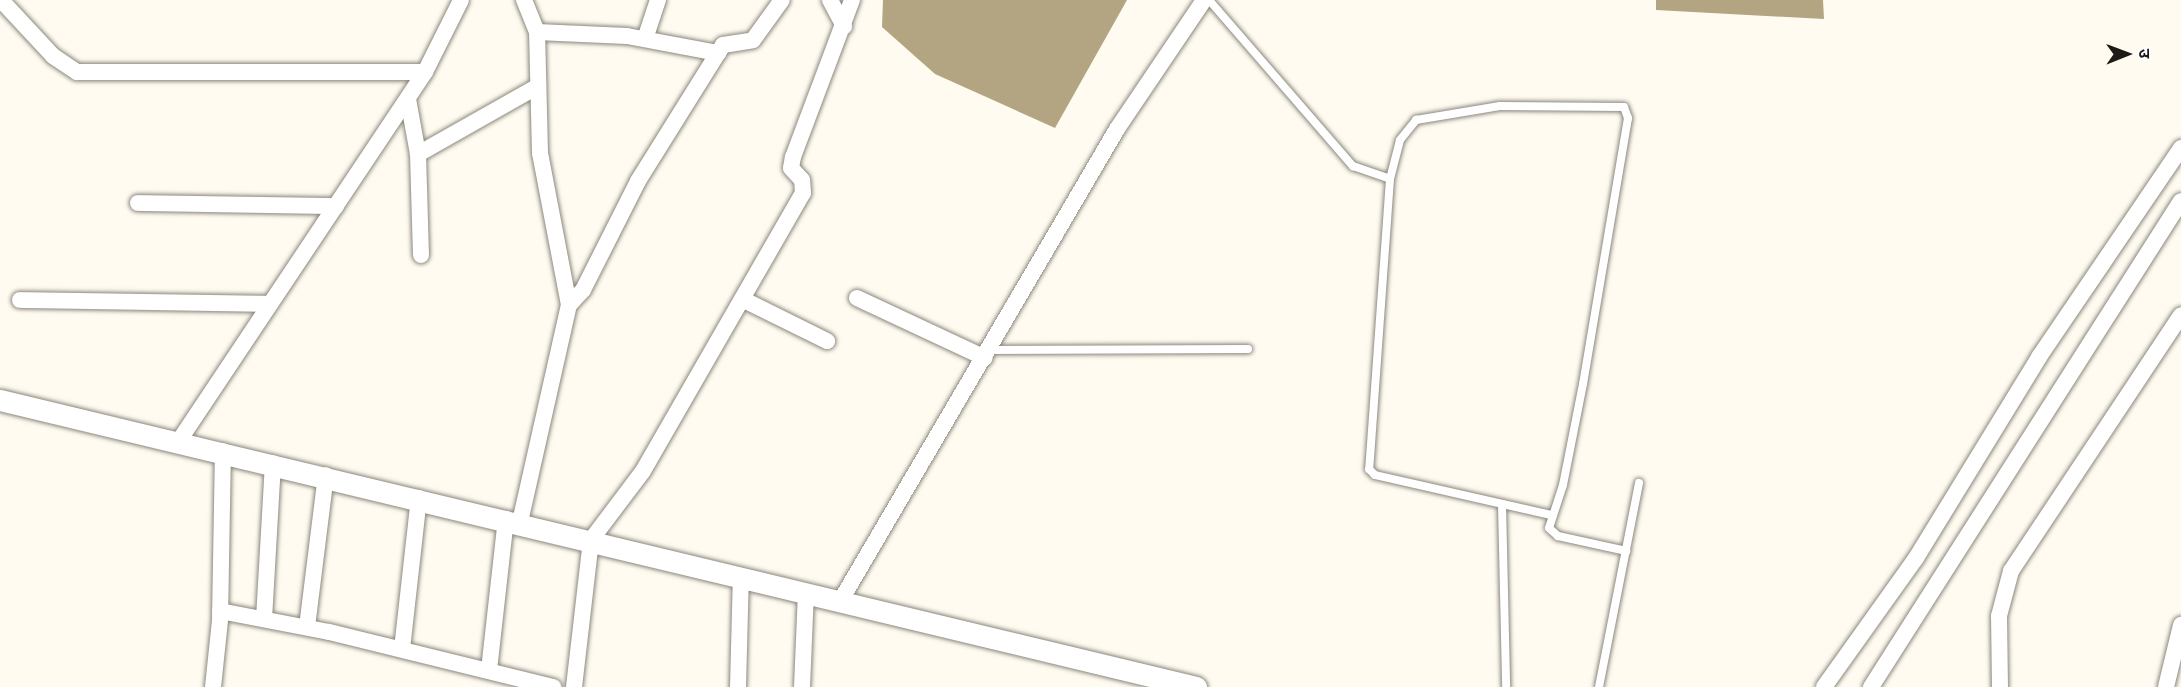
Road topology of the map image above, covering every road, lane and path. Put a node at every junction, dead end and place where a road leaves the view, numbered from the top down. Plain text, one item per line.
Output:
1 (1, 0) edge
2 (461, 0) edge
3 (524, 0) edge
4 (658, 0) edge
5 (782, 0) edge
6 (830, 0) edge
7 (852, 0) edge
8 (1206, 0) edge
9 (844, 26) junction
10 (537, 32) junction
11 (645, 39) junction
12 (718, 52) junction
13 (425, 72) junction
14 (538, 86) junction
15 (408, 99) junction
16 (2181, 148) edge
17 (417, 154) junction
18 (1390, 179) junction
19 (2181, 201) edge
20 (138, 203) dead end
21 (336, 206) junction
22 (421, 255) dead end
23 (742, 298) junction
24 (856, 298) dead end
25 (20, 300) dead end
26 (269, 304) junction
27 (569, 305) junction
28 (2181, 315) edge
29 (827, 341) dead end
30 (1248, 349) dead end
31 (987, 354) junction
32 (0, 400) edge
33 (180, 439) junction
34 (223, 451) junction
35 (273, 463) junction
36 (326, 475) junction
37 (1639, 483) dead end
38 (419, 498) junction
39 (1502, 504) junction
40 (1551, 515) junction
41 (513, 521) junction
42 (591, 540) junction
43 (1626, 551) junction
44 (741, 576) junction
45 (806, 592) junction
46 (841, 600) junction
47 (220, 611) junction
48 (264, 619) junction
49 (2181, 625) edge
50 (307, 627) junction
51 (402, 649) junction
52 (489, 670) junction
53 (1130, 679) edge
54 (213, 687) edge
55 (553, 687) edge
56 (574, 687) edge
57 (738, 687) edge
58 (802, 687) edge
59 (1196, 687) edge
60 (1506, 687) edge
61 (1599, 687) edge
62 (1824, 687) edge
63 (1870, 687) edge
64 (2000, 687) edge
65 (2166, 687) edge

1 - 13 street
2 - 13 street
3 - 10 street
4 - 11 street
5 - 12 street
6 - 9 street
7 - 9 street
8 - 18 lane
8 - 31 street
9 - 23 street
10 - 11 street
10 - 14 street
11 - 12 street
12 - 27 street
13 - 15 street
14 - 17 street
14 - 27 street
15 - 17 street
15 - 21 street
16 - 62 street
17 - 22 street
18 - 39 lane
18 - 40 lane
19 - 63 street
20 - 21 street
21 - 26 street
23 - 29 street
23 - 42 street
24 - 31 street
25 - 26 street
26 - 33 street
27 - 41 street
28 - 64 street
30 - 31 lane
31 - 46 street
32 - 33 street
33 - 34 street
34 - 35 street
34 - 47 street
35 - 36 street
35 - 48 street
36 - 38 street
36 - 50 street
37 - 43 lane
38 - 41 street
38 - 51 street
39 - 40 lane
39 - 60 lane
40 - 43 lane
41 - 42 street
41 - 52 street
42 - 44 street
42 - 56 street
43 - 61 lane
44 - 45 street
44 - 57 street
45 - 46 street
45 - 58 street
46 - 53 street
47 - 48 street
47 - 54 street
48 - 50 street
49 - 65 street
50 - 51 street
51 - 52 street
52 - 55 street
53 - 59 street

